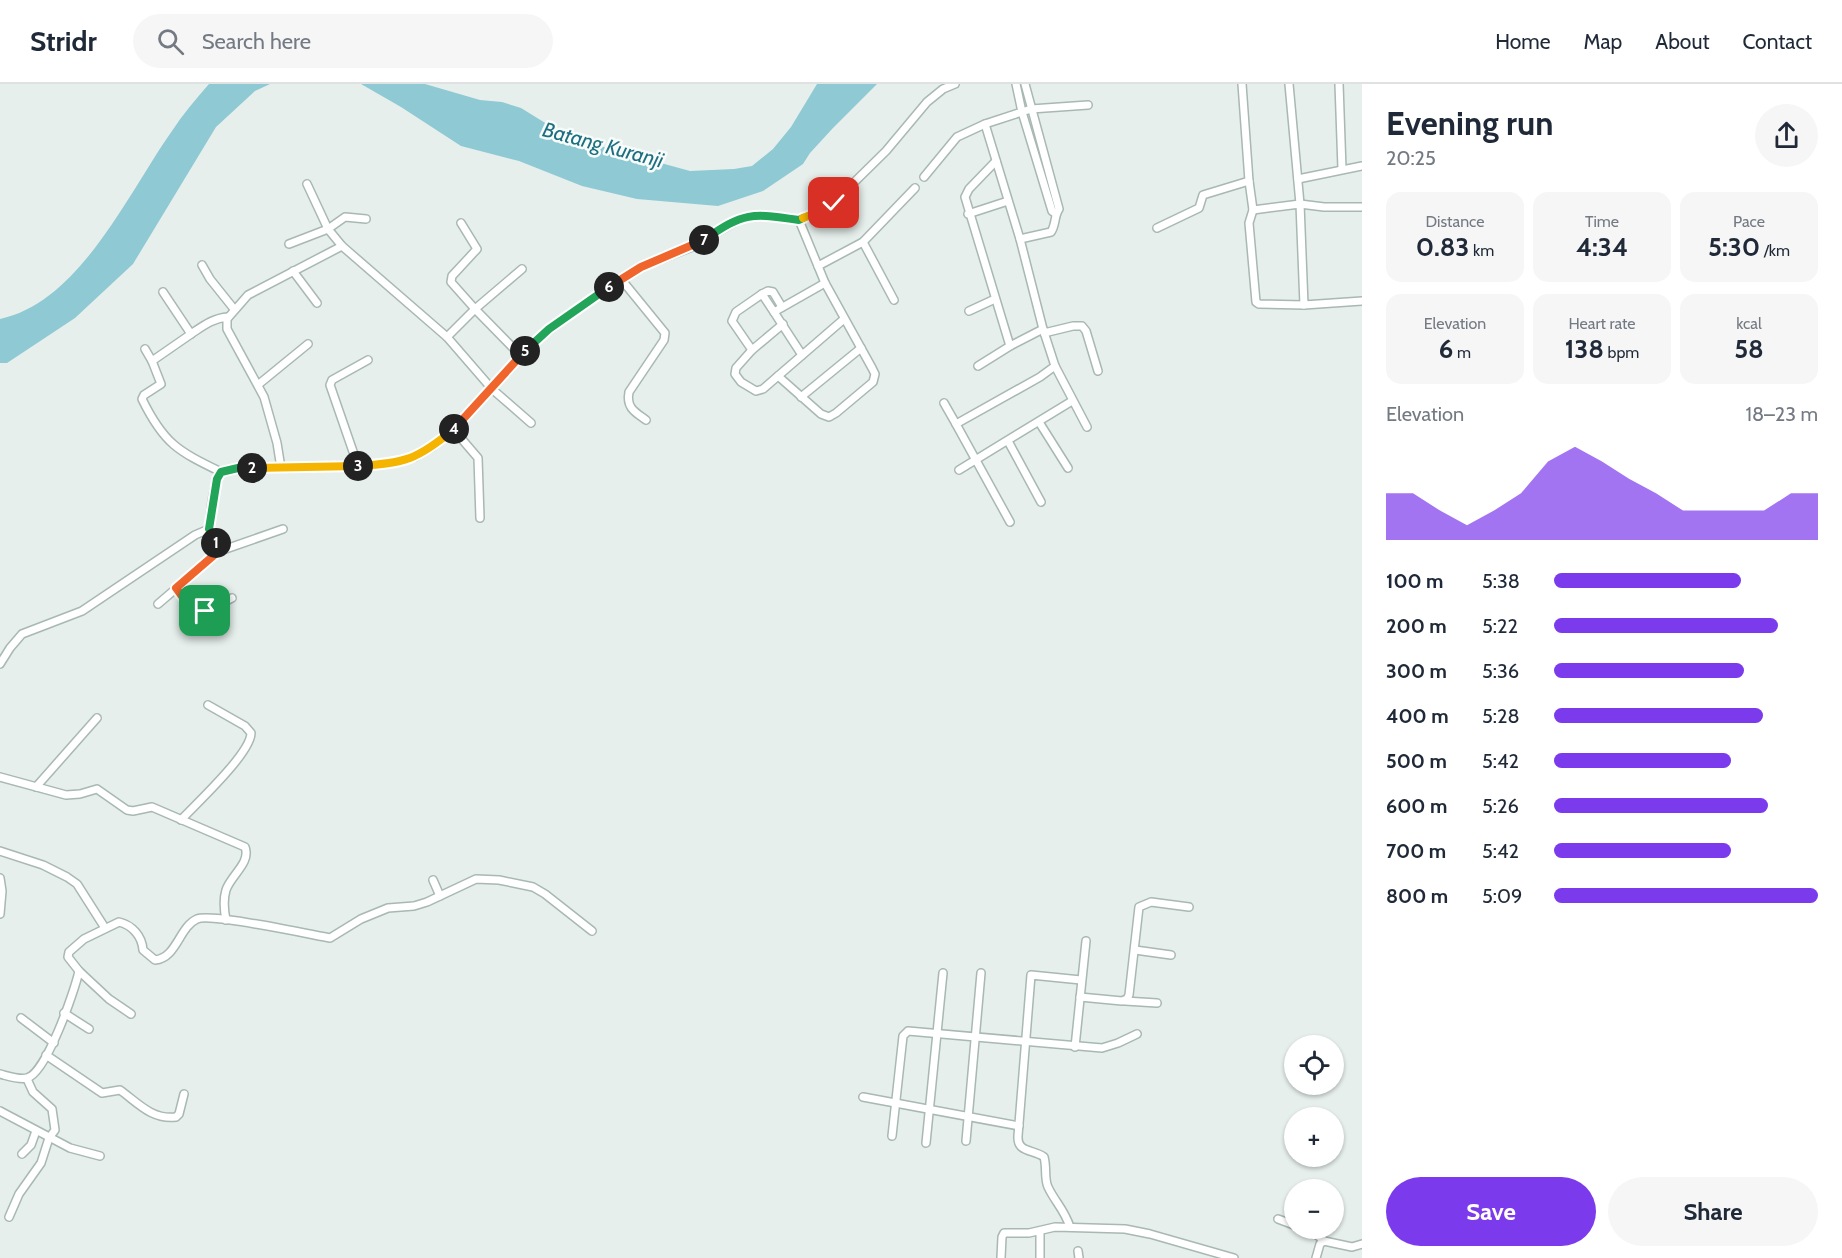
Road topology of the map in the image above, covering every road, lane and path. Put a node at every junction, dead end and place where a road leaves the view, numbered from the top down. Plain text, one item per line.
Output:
1 (955, 84) edge
2 (1016, 84) edge
3 (1025, 84) edge
4 (1242, 84) edge
5 (1289, 84) edge
6 (1339, 84) edge
7 (1088, 105) dead end
8 (1031, 109) junction
9 (1022, 112) junction
10 (985, 124) junction
11 (996, 161) junction
12 (1043, 163) junction
13 (1362, 166) edge
14 (1342, 169) junction
15 (924, 177) dead end
16 (1298, 180) junction
17 (1249, 181) junction
18 (307, 184) dead end
19 (915, 188) dead end
20 (1008, 201) junction
21 (1300, 204) junction
22 (1362, 207) edge
23 (1253, 210) junction
24 (968, 214) junction
25 (366, 219) dead end
26 (799, 220) junction
27 (461, 224) dead end
28 (1157, 228) dead end
29 (328, 229) junction
30 (1020, 239) junction
31 (863, 242) junction
32 (289, 244) dead end
33 (342, 246) junction
34 (202, 265) dead end
35 (818, 266) junction
36 (522, 269) dead end
37 (293, 271) junction
38 (621, 279) junction
39 (825, 283) junction
40 (163, 292) dead end
41 (762, 294) junction
42 (994, 299) junction
43 (894, 300) dead end
44 (1362, 301) edge
45 (317, 303) dead end
46 (1304, 305) junction
47 (782, 307) junction
48 (234, 309) junction
49 (475, 309) junction
50 (774, 312) junction
51 (969, 312) dead end
52 (228, 317) junction
53 (844, 319) junction
54 (783, 324) junction
55 (1043, 331) junction
56 (191, 334) junction
57 (447, 337) junction
58 (308, 344) dead end
59 (1010, 346) junction
60 (861, 348) junction
61 (145, 349) dead end
62 (752, 350) junction
63 (802, 355) junction
64 (521, 356) junction
65 (368, 360) dead end
66 (152, 361) junction
67 (978, 366) dead end
68 (1055, 366) junction
69 (1098, 371) dead end
70 (778, 376) junction
71 (259, 384) junction
72 (492, 389) junction
73 (801, 397) junction
74 (1072, 401) junction
75 (944, 403) dead end
76 (646, 420) dead end
77 (1039, 422) junction
78 (531, 423) dead end
79 (956, 424) junction
80 (1087, 427) dead end
81 (454, 430) junction
82 (1008, 441) junction
83 (975, 459) junction
84 (358, 466) junction
85 (281, 468) junction
86 (1068, 468) dead end
87 (959, 470) dead end
88 (221, 472) junction
89 (1041, 502) dead end
90 (480, 518) dead end
91 (1010, 522) dead end
92 (209, 529) junction
93 (283, 529) dead end
94 (220, 550) junction
95 (176, 588) junction
96 (232, 598) dead end
97 (158, 604) dead end
98 (0, 664) edge
99 (208, 705) dead end
100 (97, 718) dead end
101 (0, 777) edge
102 (36, 787) junction
103 (181, 820) junction
104 (0, 851) edge
105 (0, 878) edge
106 (433, 880) dead end
107 (440, 896) junction
108 (1189, 907) dead end
109 (0, 914) edge
110 (226, 920) junction
111 (105, 928) junction
112 (592, 931) dead end
113 (1086, 941) dead end
114 (1135, 950) junction
115 (1171, 955) dead end
116 (79, 971) junction
117 (943, 973) dead end
118 (981, 973) dead end
119 (1081, 980) junction
120 (1080, 997) junction
121 (1125, 1001) junction
122 (1157, 1003) dead end
123 (64, 1013) junction
124 (131, 1014) dead end
125 (21, 1018) dead end
126 (89, 1029) dead end
127 (938, 1034) junction
128 (1137, 1034) dead end
129 (974, 1037) junction
130 (54, 1043) junction
131 (1025, 1043) junction
132 (1075, 1047) junction
133 (46, 1055) junction
134 (0, 1074) edge
135 (27, 1078) junction
136 (184, 1094) dead end
137 (863, 1097) dead end
138 (896, 1102) junction
139 (930, 1109) junction
140 (0, 1111) edge
141 (970, 1117) junction
142 (1019, 1126) junction
143 (36, 1131) junction
144 (892, 1136) dead end
145 (50, 1138) junction
146 (966, 1141) dead end
147 (926, 1143) dead end
148 (22, 1154) dead end
149 (100, 1156) dead end
150 (9, 1217) dead end
151 (1278, 1219) dead end
152 (1284, 1221) edge
153 (1070, 1227) junction
154 (1040, 1231) junction
155 (1322, 1239) edge
156 (1324, 1241) junction
157 (1362, 1244) edge
158 (1001, 1258) edge
159 (1040, 1258) edge
160 (1234, 1258) edge
161 (1316, 1258) edge

1 - 26 street
2 - 9 street
3 - 8 street
4 - 17 street
5 - 16 street
6 - 14 street
7 - 8 street
8 - 9 street
8 - 12 street
9 - 10 street
9 - 12 street
10 - 11 street
10 - 15 street
11 - 20 street
11 - 24 street
12 - 30 street
13 - 14 street
14 - 16 street
16 - 21 street
17 - 23 street
17 - 28 street
18 - 29 street
19 - 31 street
20 - 24 street
20 - 30 street
21 - 22 street
21 - 23 street
21 - 46 street
23 - 46 street
24 - 42 street
25 - 29 street
26 - 35 street
26 - 38 street
27 - 49 street
29 - 32 street
29 - 33 street
30 - 55 street
31 - 35 street
31 - 43 street
33 - 37 street
33 - 57 street
34 - 48 street
35 - 39 street
36 - 49 street
37 - 45 street
37 - 48 street
38 - 64 street
38 - 76 street
39 - 47 street
39 - 53 street
40 - 56 street
41 - 47 street
41 - 50 street
41 - 62 street
42 - 51 street
42 - 59 street
44 - 46 street
47 - 50 street
48 - 52 street
49 - 57 street
49 - 64 street
50 - 54 street
52 - 56 street
52 - 71 street
53 - 60 street
53 - 63 street
54 - 62 street
54 - 63 street
55 - 59 street
55 - 68 street
55 - 69 street
56 - 66 street
57 - 72 street
58 - 71 street
59 - 67 street
60 - 73 street
60 - 73 street
61 - 66 street
62 - 70 street
63 - 70 street
64 - 72 street
65 - 84 street
66 - 88 street
68 - 74 street
68 - 79 street
70 - 73 street
71 - 85 street
72 - 78 street
72 - 81 street
74 - 77 street
74 - 80 street
75 - 79 street
77 - 82 street
77 - 86 street
79 - 83 street
81 - 84 street
81 - 90 street
82 - 83 street
82 - 89 street
83 - 87 street
83 - 91 street
84 - 85 street
85 - 88 street
88 - 92 street
92 - 94 street
92 - 98 street
93 - 94 street
94 - 95 street
95 - 96 street
95 - 97 street
99 - 103 street
100 - 102 street
101 - 102 street
102 - 103 street
103 - 110 street
104 - 111 street
105 - 109 street
106 - 107 street
107 - 110 street
107 - 112 street
108 - 114 street
110 - 111 street
111 - 116 street
113 - 119 street
114 - 115 street
114 - 121 street
116 - 123 street
116 - 124 street
117 - 127 street
118 - 129 street
119 - 120 street
119 - 131 street
120 - 121 street
120 - 132 street
121 - 122 street
123 - 126 street
123 - 130 street
125 - 130 street
127 - 129 street
127 - 138 street
127 - 139 street
128 - 132 street
129 - 131 street
129 - 141 street
130 - 133 street
131 - 132 street
131 - 142 street
133 - 135 street
133 - 136 street
134 - 135 street
135 - 145 street
137 - 138 street
138 - 139 street
138 - 144 street
139 - 141 street
139 - 147 street
140 - 143 street
141 - 142 street
141 - 146 street
142 - 153 street
143 - 145 street
143 - 148 street
145 - 149 street
145 - 150 street
151 - 152 street
153 - 154 street
153 - 160 street
154 - 158 street
154 - 159 street
155 - 156 street
156 - 157 street
156 - 161 street

